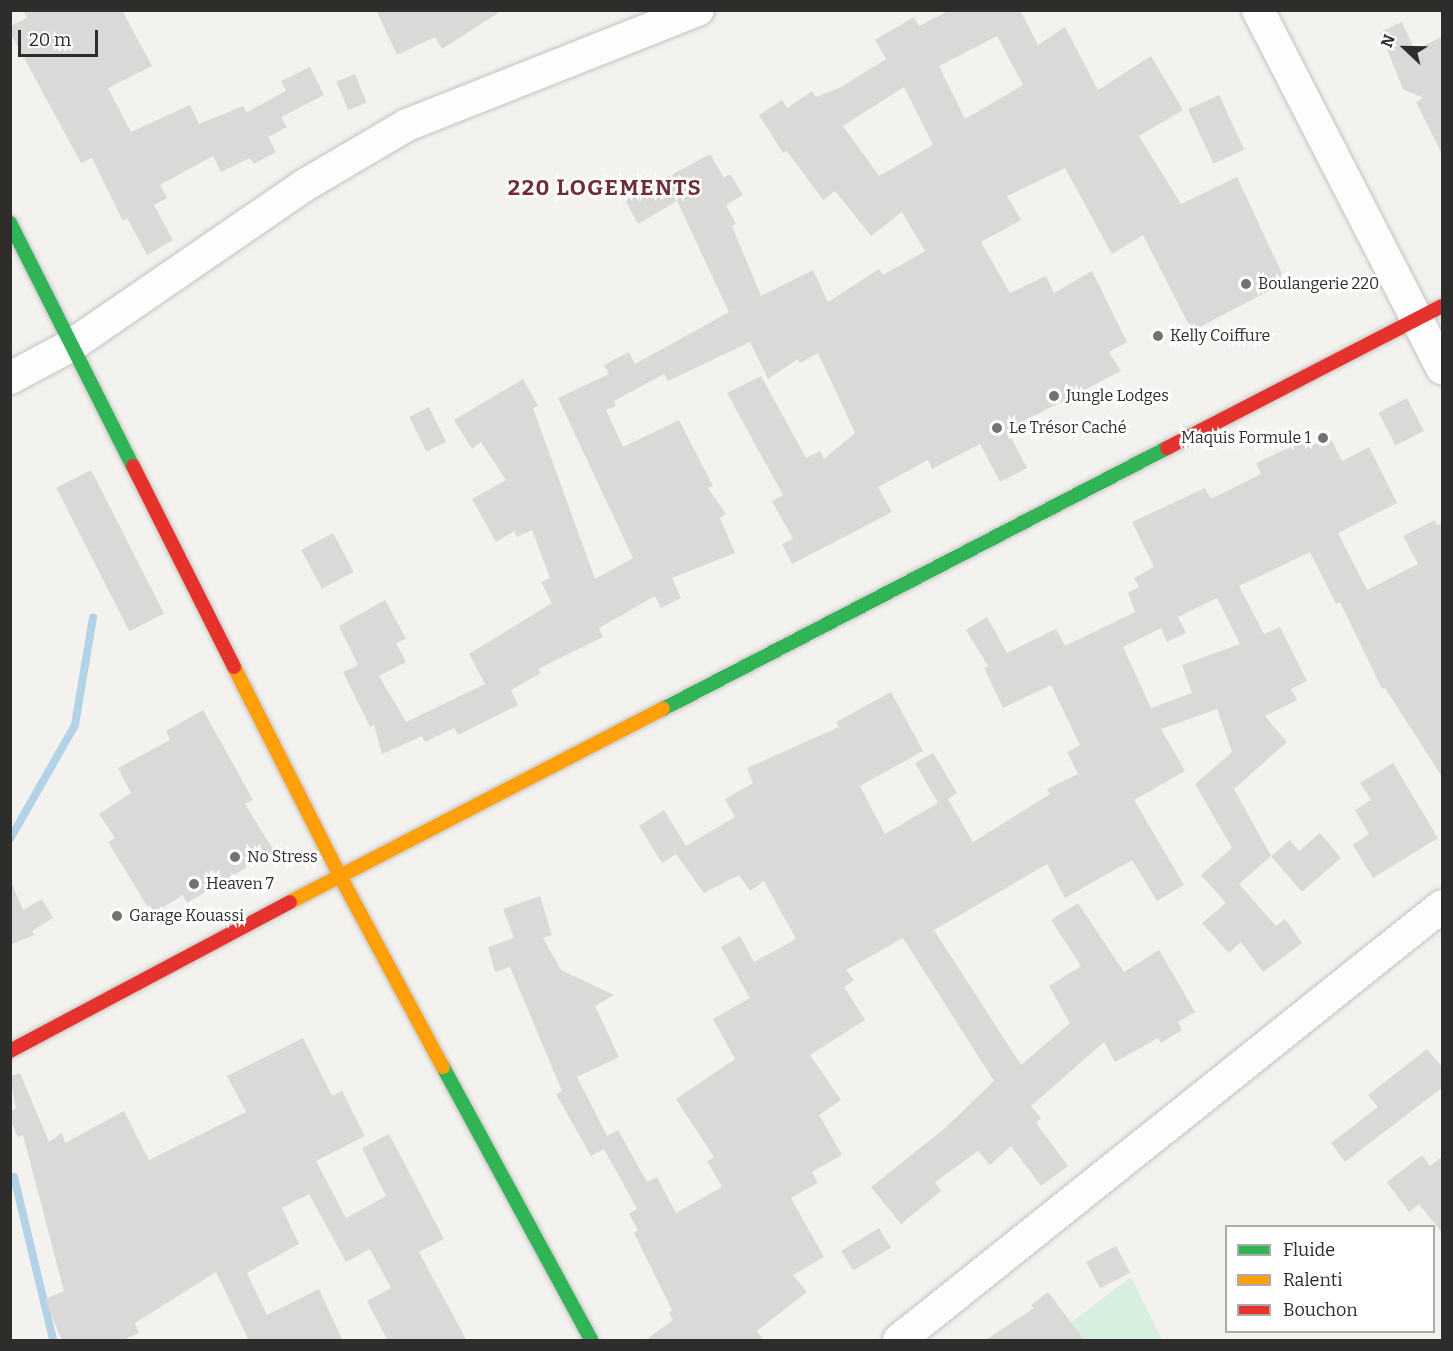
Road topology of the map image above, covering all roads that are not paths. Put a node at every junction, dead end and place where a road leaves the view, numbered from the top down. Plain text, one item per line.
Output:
1 (698, 10) edge
2 (1258, 10) edge
3 (10, 223) edge
4 (1431, 312) edge
5 (72, 345) junction
6 (1443, 368) edge
7 (10, 378) edge
8 (340, 876) junction
9 (1443, 906) edge
10 (10, 1051) edge
11 (591, 1341) edge
12 (899, 1341) edge

1 - 5 street
2 - 4 street
3 - 5 street
4 - 6 street
4 - 8 street
5 - 7 street
5 - 8 street
8 - 10 street
8 - 11 street
9 - 12 street

